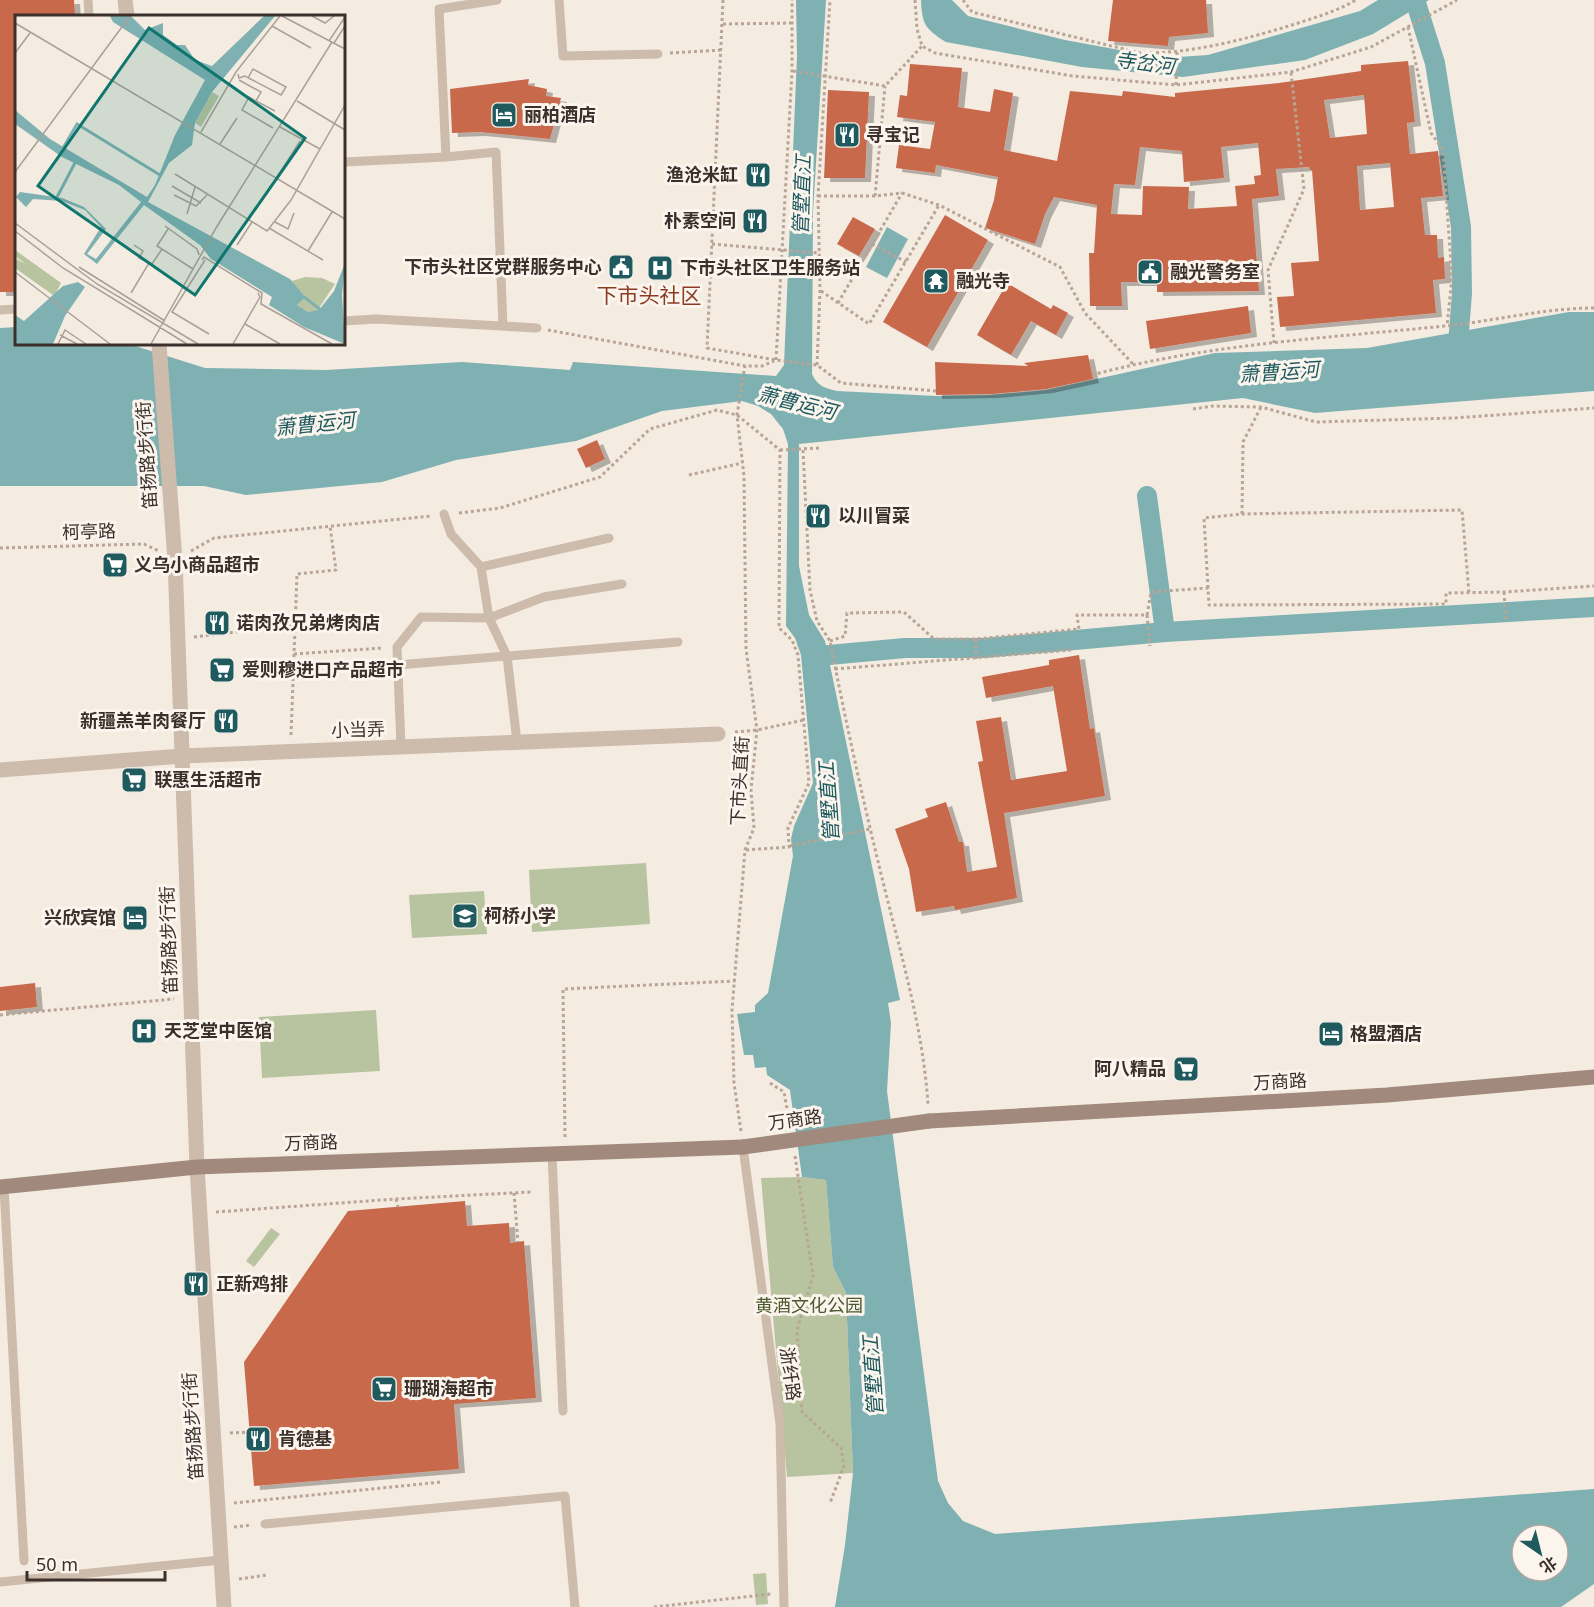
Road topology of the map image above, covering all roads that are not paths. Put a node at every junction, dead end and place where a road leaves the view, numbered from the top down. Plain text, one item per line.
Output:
1 (88, 0) edge
2 (125, 0) edge
3 (497, 0) edge
4 (559, 0) edge
5 (469, 2) edge
6 (89, 15) edge
7 (127, 15) edge
8 (658, 54) road end
9 (447, 157) junction
10 (345, 162) edge
11 (15, 309) edge
12 (0, 310) edge
13 (345, 321) edge
14 (503, 326) junction
15 (537, 328) road end
16 (159, 345) edge
17 (444, 514) road end
18 (609, 538) dead end
19 (481, 567) junction
20 (622, 585) dead end
21 (489, 618) junction
22 (678, 642) dead end
23 (507, 657) junction
24 (397, 665) junction
25 (718, 734) road end
26 (517, 742) junction
27 (401, 747) junction
28 (182, 756) junction
29 (0, 770) edge
30 (1594, 1077) edge
31 (743, 1147) junction
32 (558, 1154) junction
33 (196, 1167) junction
34 (2, 1187) edge
35 (563, 1411) dead end
36 (265, 1524) road end
37 (221, 1560) junction
38 (24, 1561) dead end
39 (0, 1582) edge
40 (224, 1607) edge
41 (575, 1607) edge
42 (784, 1607) edge

1 - 6 lane
2 - 7 street
3 - 5 lane
4 - 8 lane
5 - 9 lane
9 - 10 lane
9 - 14 lane
11 - 12 lane
13 - 14 lane
14 - 15 lane
16 - 28 street, 笛扬路步行街
17 - 19 lane
18 - 19 lane
19 - 21 lane
20 - 21 lane
21 - 23 lane
21 - 24 lane
22 - 23 lane
23 - 24 lane
23 - 26 lane
24 - 27 lane
25 - 26 street, 小当弄
26 - 27 street, 小当弄
27 - 28 street, 小当弄
28 - 29 street, 小当弄
28 - 33 street, 笛扬路步行街
30 - 31 street, 万商路, bridge
31 - 32 street, 万商路
31 - 42 lane, 浙纤路
32 - 33 street, 万商路
32 - 35 lane
33 - 34 street, 万商路
33 - 37 street, 笛扬路步行街
34 - 38 lane
36 - 41 lane
37 - 39 lane
37 - 40 street, 笛扬路步行街

